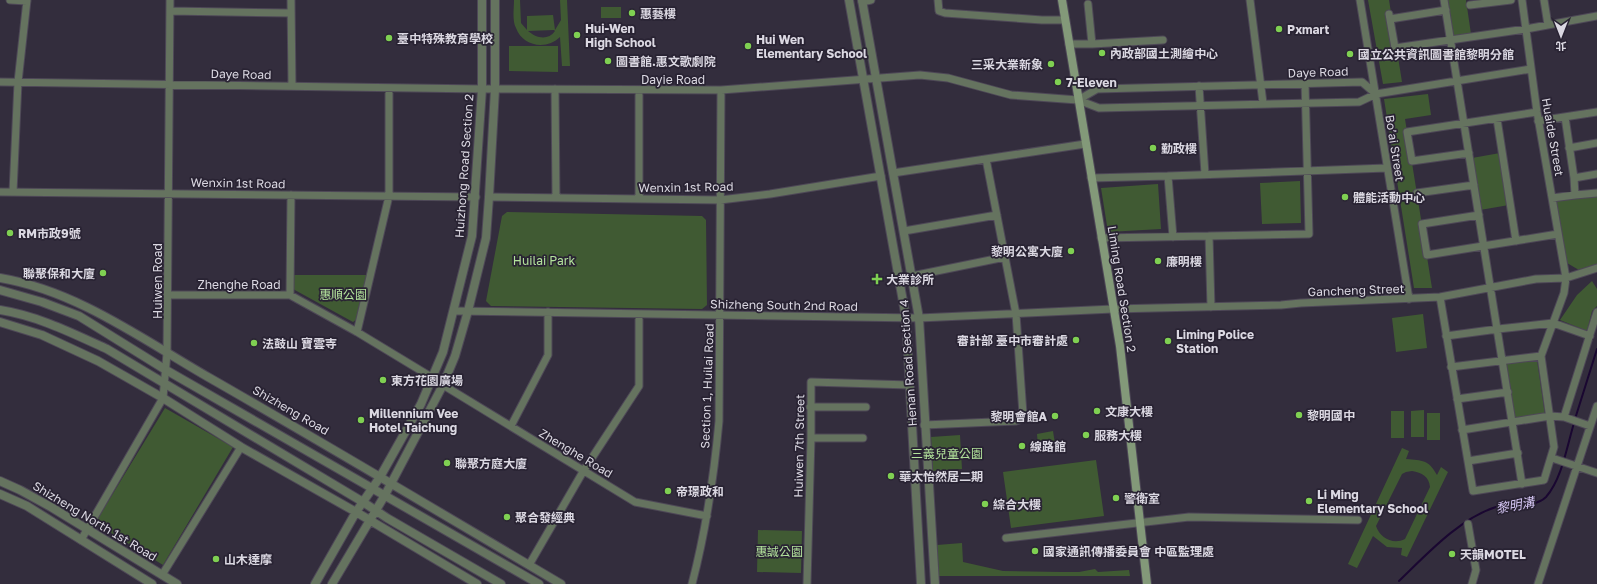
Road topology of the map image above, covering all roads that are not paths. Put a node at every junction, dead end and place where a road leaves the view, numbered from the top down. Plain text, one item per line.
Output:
1 (10, 0) edge
2 (27, 0) edge
3 (170, 0) edge
4 (291, 0) edge
5 (482, 0) edge
6 (495, 0) edge
7 (849, 0) edge
8 (871, 0) edge
9 (938, 0) edge
10 (1062, 0) edge
11 (1250, 0) edge
12 (1360, 0) edge
13 (1444, 0) edge
14 (1511, 0) edge
15 (1522, 0) edge
16 (1544, 0) edge
17 (862, 1) edge
18 (1088, 4) dead end
19 (1470, 5) dead end
20 (1446, 10) junction
21 (170, 11) junction
22 (291, 13) junction
23 (1597, 16) edge
24 (1064, 20) junction
25 (1548, 25) junction
26 (1526, 29) junction
27 (1163, 40) dead end
28 (1451, 40) junction
29 (1069, 44) junction
30 (1092, 44) junction
31 (1531, 69) junction
32 (876, 78) junction
33 (863, 80) junction
34 (1458, 81) junction
35 (0, 82) edge
36 (18, 82) junction
37 (1305, 83) junction
38 (169, 84) junction
39 (1261, 84) junction
40 (292, 86) junction
41 (1199, 86) junction
42 (389, 88) junction
43 (482, 89) junction
44 (495, 89) junction
45 (555, 89) junction
46 (639, 90) junction
47 (721, 90) junction
48 (1376, 94) junction
49 (1078, 100) junction
50 (1305, 102) junction
51 (1263, 103) junction
52 (1200, 105) junction
53 (1536, 112) junction
54 (1597, 112) edge
55 (1565, 117) junction
56 (1497, 119) junction
57 (1538, 121) junction
58 (1464, 123) junction
59 (1597, 143) edge
60 (1085, 144) junction
61 (1569, 148) junction
62 (1469, 153) junction
63 (986, 159) junction
64 (1387, 168) junction
65 (1307, 170) junction
66 (893, 173) junction
67 (1205, 174) junction
68 (1597, 174) edge
69 (881, 176) junction
70 (1168, 176) junction
71 (1091, 178) junction
72 (1574, 178) junction
73 (1474, 185) junction
74 (0, 192) edge
75 (13, 192) junction
76 (168, 193) junction
77 (1417, 193) dead end
78 (1597, 193) edge
79 (291, 195) junction
80 (1575, 195) junction
81 (389, 196) junction
82 (476, 196) junction
83 (490, 197) junction
84 (556, 198) junction
85 (1552, 198) junction
86 (639, 199) junction
87 (720, 200) junction
88 (1479, 214) junction
89 (997, 215) junction
90 (904, 231) junction
91 (1558, 234) junction
92 (1173, 236) junction
93 (1209, 236) junction
94 (1101, 238) junction
95 (1516, 241) junction
96 (1484, 246) junction
97 (1005, 257) junction
98 (1597, 268) edge
99 (912, 276) junction
100 (0, 278) edge
101 (1566, 278) junction
102 (1491, 288) junction
103 (0, 290) edge
104 (167, 295) junction
105 (290, 295) junction
106 (1440, 297) junction
107 (1409, 298) junction
108 (1211, 307) junction
109 (1113, 309) junction
110 (0, 310) edge
111 (455, 311) junction
112 (468, 311) junction
113 (548, 312) junction
114 (1597, 312) edge
115 (639, 314) junction
116 (1016, 314) junction
117 (720, 315) junction
118 (906, 318) junction
119 (919, 318) junction
120 (0, 322) edge
121 (1553, 323) junction
122 (1498, 329) junction
123 (357, 332) junction
124 (1446, 336) junction
125 (1590, 336) junction
126 (167, 353) junction
127 (1540, 356) junction
128 (1503, 361) junction
129 (1451, 367) junction
130 (166, 370) junction
131 (433, 378) junction
132 (165, 384) junction
133 (443, 385) junction
134 (910, 385) junction
135 (1508, 392) junction
136 (163, 398) junction
137 (1457, 399) junction
138 (1597, 406) edge
139 (810, 407) junction
140 (866, 407) dead end
141 (1550, 416) junction
142 (1566, 418) junction
143 (1513, 422) junction
144 (1589, 425) junction
145 (511, 426) junction
146 (924, 426) junction
147 (1462, 430) junction
148 (811, 438) junction
149 (863, 438) dead end
150 (241, 446) junction
151 (1518, 453) junction
152 (1556, 460) dead end
153 (1468, 461) junction
154 (1576, 466) junction
155 (584, 470) junction
156 (1597, 473) edge
157 (380, 477) junction
158 (0, 481) edge
159 (391, 484) junction
160 (1522, 484) junction
161 (373, 488) junction
162 (0, 494) edge
163 (385, 495) junction
164 (363, 502) junction
165 (376, 510) junction
166 (356, 512) junction
167 (707, 516) junction
168 (1358, 520) dead end
169 (370, 521) junction
170 (1140, 524) junction
171 (1468, 524) dead end
172 (86, 529) junction
173 (1006, 538) dead end
174 (81, 540) junction
175 (529, 565) junction
176 (162, 575) junction
177 (152, 584) edge
178 (177, 584) edge
179 (315, 584) edge
180 (332, 584) edge
181 (477, 584) edge
182 (501, 584) edge
183 (538, 584) edge
184 (561, 584) edge
185 (692, 584) edge
186 (807, 584) edge
187 (922, 584) edge
188 (935, 584) edge
189 (1147, 584) edge
190 (1472, 584) edge
191 (1538, 584) edge

1 - 2 street
2 - 36 street
3 - 21 street, Huiwen Road
4 - 22 street
5 - 43 street, Huizhong Road Section 2
6 - 44 street
7 - 33 street, Henan Road Section 4
8 - 17 street
9 - 24 street
10 - 24 main road, Liming Road Section 2
11 - 39 street
12 - 48 street, Bo’ai Street
13 - 20 street
14 - 19 street
15 - 26 street, Huaide Street
16 - 25 street
17 - 32 street, Henan Road Section 4
18 - 30 street
20 - 28 street
20 - 28 street
21 - 22 street
21 - 38 street, Huiwen Road
22 - 40 street
23 - 25 street
24 - 29 main road, Liming Road Section 2
25 - 26 street
26 - 28 street
26 - 31 street, Huaide Street
27 - 30 street
28 - 34 street
29 - 30 street
29 - 49 main road, Liming Road Section 2
31 - 34 street
31 - 53 street, Huaide Street
32 - 33 street
32 - 49 street
32 - 66 street, Henan Road Section 4
33 - 47 street, Dayie Road
33 - 69 street, Henan Road Section 4
34 - 48 street
34 - 58 street
35 - 36 street, Daye Road
36 - 38 street, Daye Road
36 - 75 street
37 - 39 street, Daye Road
37 - 48 street, Daye Road
37 - 50 street
38 - 40 street, Daye Road
38 - 76 street, Huiwen Road
39 - 41 street, Daye Road
39 - 51 street
40 - 42 street, Daye Road
41 - 49 street, Daye Road
41 - 52 street
42 - 43 street, Daye Road
42 - 81 street
43 - 44 street, Dayie Road
43 - 82 street, Huizhong Road Section 2
44 - 45 street, Dayie Road
44 - 83 street
45 - 46 street, Dayie Road
45 - 84 street
46 - 47 street, Dayie Road
46 - 86 street
47 - 87 street, Section 1, Huilai Road
48 - 50 street
48 - 64 street, Bo’ai Street
49 - 52 street
49 - 60 main road, Liming Road Section 2
50 - 51 street
50 - 65 street
51 - 52 street
52 - 67 street
53 - 56 street
53 - 57 street, Huaide Street
54 - 55 street
55 - 57 street
55 - 61 street
56 - 58 street
56 - 95 street
57 - 85 street, Huaide Street
58 - 62 street
58 - 62 street
59 - 61 street
60 - 63 street
60 - 71 main road, Liming Road Section 2
61 - 72 street
62 - 73 street
63 - 66 street
63 - 89 street
64 - 65 street
64 - 107 street, Bo’ai Street
65 - 67 street
65 - 93 street
66 - 90 street, Henan Road Section 4
67 - 70 street
68 - 72 street
69 - 87 street, Wenxin 1st Road
69 - 118 street, Henan Road Section 4
70 - 71 street
70 - 92 street
71 - 94 main road, Liming Road Section 2
72 - 80 street
73 - 77 street
73 - 88 street
74 - 75 street, Wenxin 1st Road
75 - 76 street, Wenxin 1st Road
76 - 79 street, Wenxin 1st Road
76 - 104 street, Huiwen Road
78 - 80 street
79 - 81 street, Wenxin 1st Road
79 - 105 street
80 - 85 street
81 - 82 street, Wenxin 1st Road
81 - 123 street
82 - 111 street, Huizhong Road Section 2
83 - 84 street, Wenxin 1st Road
83 - 112 street
84 - 86 street, Wenxin 1st Road
85 - 91 street, Huaide Street
86 - 87 street, Wenxin 1st Road
87 - 117 street, Section 1, Huilai Road
88 - 96 street
88 - 96 street
89 - 90 street
89 - 97 street
90 - 99 street, Henan Road Section 4
91 - 95 street
91 - 101 street, Huaide Street
92 - 93 street
92 - 94 street
93 - 108 street
94 - 109 main road, Liming Road Section 2
95 - 96 street
96 - 102 street
97 - 99 street
97 - 116 street
98 - 101 street, Gancheng Street
99 - 119 street, Henan Road Section 4
100 - 126 street, Shizheng Road
101 - 102 street, Gancheng Street
101 - 121 street
102 - 106 street, Gancheng Street
102 - 122 street
103 - 130 street
104 - 105 street, Zhenghe Road
104 - 126 street, Huiwen Road
105 - 123 street, Zhenghe Road
106 - 107 street, Gancheng Street
106 - 124 street
107 - 108 street, Gancheng Street
108 - 109 street, Gancheng Street
109 - 116 street, Shizheng South 2nd Road
109 - 170 main road, Liming Road Section 2
110 - 132 street
111 - 112 street, Shizheng South 2nd Road
111 - 131 street, Huizhong Road Section 2
112 - 113 street, Shizheng South 2nd Road
112 - 133 street
113 - 115 street, Shizheng South 2nd Road
113 - 145 street
114 - 125 street
115 - 117 street, Shizheng South 2nd Road
115 - 155 street
116 - 119 street, Shizheng South 2nd Road
116 - 146 street
117 - 118 street, Shizheng South 2nd Road
117 - 167 street, Section 1, Huilai Road
118 - 119 street, Shizheng South 2nd Road
118 - 134 street, Henan Road Section 4
119 - 146 street, Henan Road Section 4
120 - 136 street
121 - 122 street
121 - 125 street
121 - 127 street
122 - 124 street
122 - 128 street
123 - 131 street, Zhenghe Road
124 - 129 street
125 - 142 street
126 - 130 street, Huiwen Road
126 - 157 street, Shizheng Road
127 - 128 street
127 - 141 street
128 - 129 street
128 - 135 street
129 - 137 street
130 - 132 street, Huiwen Road
130 - 161 street
131 - 157 street, Huizhong Road Section 2
132 - 136 street, Huiwen Road
132 - 164 street
133 - 145 street, Zhenghe Road
133 - 159 street
134 - 139 street, Huiwen 7th Street
134 - 187 street, Henan Road Section 4
135 - 137 street
135 - 143 street
136 - 150 street
136 - 172 street, Huiwen Road
137 - 147 street
138 - 144 street
139 - 140 street
139 - 148 street, Huiwen 7th Street
141 - 142 street
141 - 143 street
141 - 160 street
142 - 144 street
143 - 147 street
143 - 151 street
144 - 154 street
145 - 155 street, Zhenghe Road
146 - 188 street, Henan Road Section 4
147 - 153 street
148 - 149 street
148 - 186 street, Huiwen 7th Street
150 - 166 street
150 - 176 street
151 - 153 street
151 - 160 street
152 - 154 street
153 - 160 street
154 - 156 street
154 - 191 street
155 - 167 street, Zhenghe Road
155 - 175 street
157 - 159 street, Shizheng Road
157 - 161 street, Huizhong Road Section 2
158 - 172 street, Shizheng North 1st Road
159 - 163 street
159 - 175 street, Shizheng Road
161 - 163 street
161 - 164 street, Huizhong Road Section 2
162 - 174 street, Shizheng North 1st Road
163 - 165 street
163 - 183 street
164 - 165 street
164 - 166 street, Huizhong Road Section 2
165 - 169 street
165 - 182 street
166 - 169 street
166 - 179 street, Huizhong Road Section 2
167 - 185 street, Section 1, Huilai Road
168 - 170 street
169 - 180 street
169 - 181 street
170 - 173 street
170 - 189 main road, Liming Road Section 2
171 - 190 street
172 - 174 street, Huiwen Road
172 - 176 street, Shizheng North 1st Road
174 - 177 street, Shizheng North 1st Road
175 - 184 street, Shizheng Road
176 - 178 street, Shizheng North 1st Road

